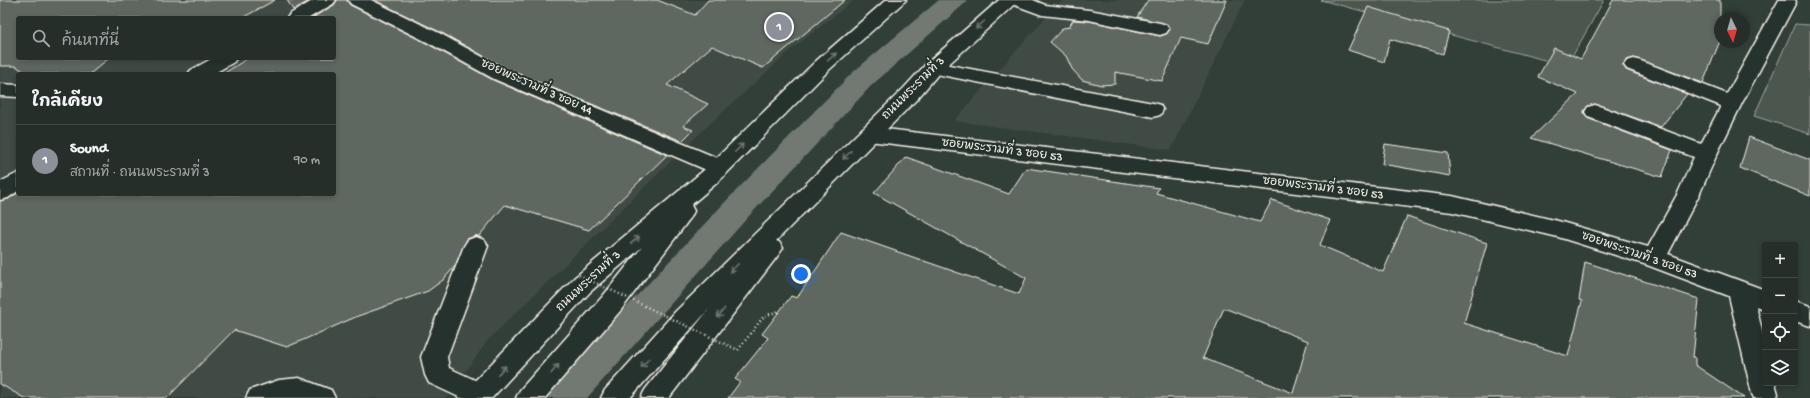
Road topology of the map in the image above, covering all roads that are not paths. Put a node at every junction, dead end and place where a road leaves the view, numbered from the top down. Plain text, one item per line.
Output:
1 (327, 0) edge
2 (357, 0) edge
3 (897, 0) edge
4 (1010, 0) edge
5 (1018, 0) edge
6 (1788, 2) dead end
7 (299, 16) edge
8 (1160, 28) dead end
9 (223, 60) edge
10 (1634, 65) dead end
11 (933, 68) junction
12 (202, 72) edge
13 (0, 90) edge
14 (16, 91) edge
15 (1732, 103) junction
16 (1153, 110) dead end
17 (1595, 112) dead end
18 (869, 134) junction
19 (1706, 154) junction
20 (715, 172) junction
21 (16, 182) edge
22 (821, 182) junction
23 (0, 192) edge
24 (476, 246) dead end
25 (1654, 258) junction
26 (1740, 292) junction
27 (1762, 299) edge
28 (1798, 312) edge
29 (1810, 316) edge
30 (1765, 394) dead end
31 (477, 396) edge
32 (259, 398) edge
33 (322, 398) edge
34 (529, 398) edge
35 (614, 398) edge
36 (654, 398) edge

1 - 7 street
2 - 20 street, ซอยพระรามที่ 3 ซอย 44
20 -> 3 street, ถนนพระรามที่ 3
4 -> 11 street, ถนนพระรามที่ 3
5 - 8 street
6 - 15 street
9 - 12 street
10 - 15 street
11 - 16 street
11 - 18 street, ถนนพระรามที่ 3
13 - 14 street
15 - 19 street
17 - 19 street
18 -> 22 street, ถนนพระรามที่ 3
18 - 25 street, ซอยพระรามที่ 3 ซอย 53
19 - 25 street
31 -> 20 street, ถนนพระรามที่ 3
34 -> 20 street, ถนนพระรามที่ 3
21 - 23 street
22 -> 35 street, ถนนพระรามที่ 3
22 -> 36 street, ถนนพระรามที่ 3
24 - 31 street
25 - 26 street, ซอยพระรามที่ 3 ซอย 53
26 - 27 street, ซอยพระรามที่ 3 ซอย 53
26 - 30 street
28 - 29 street
32 - 33 street

